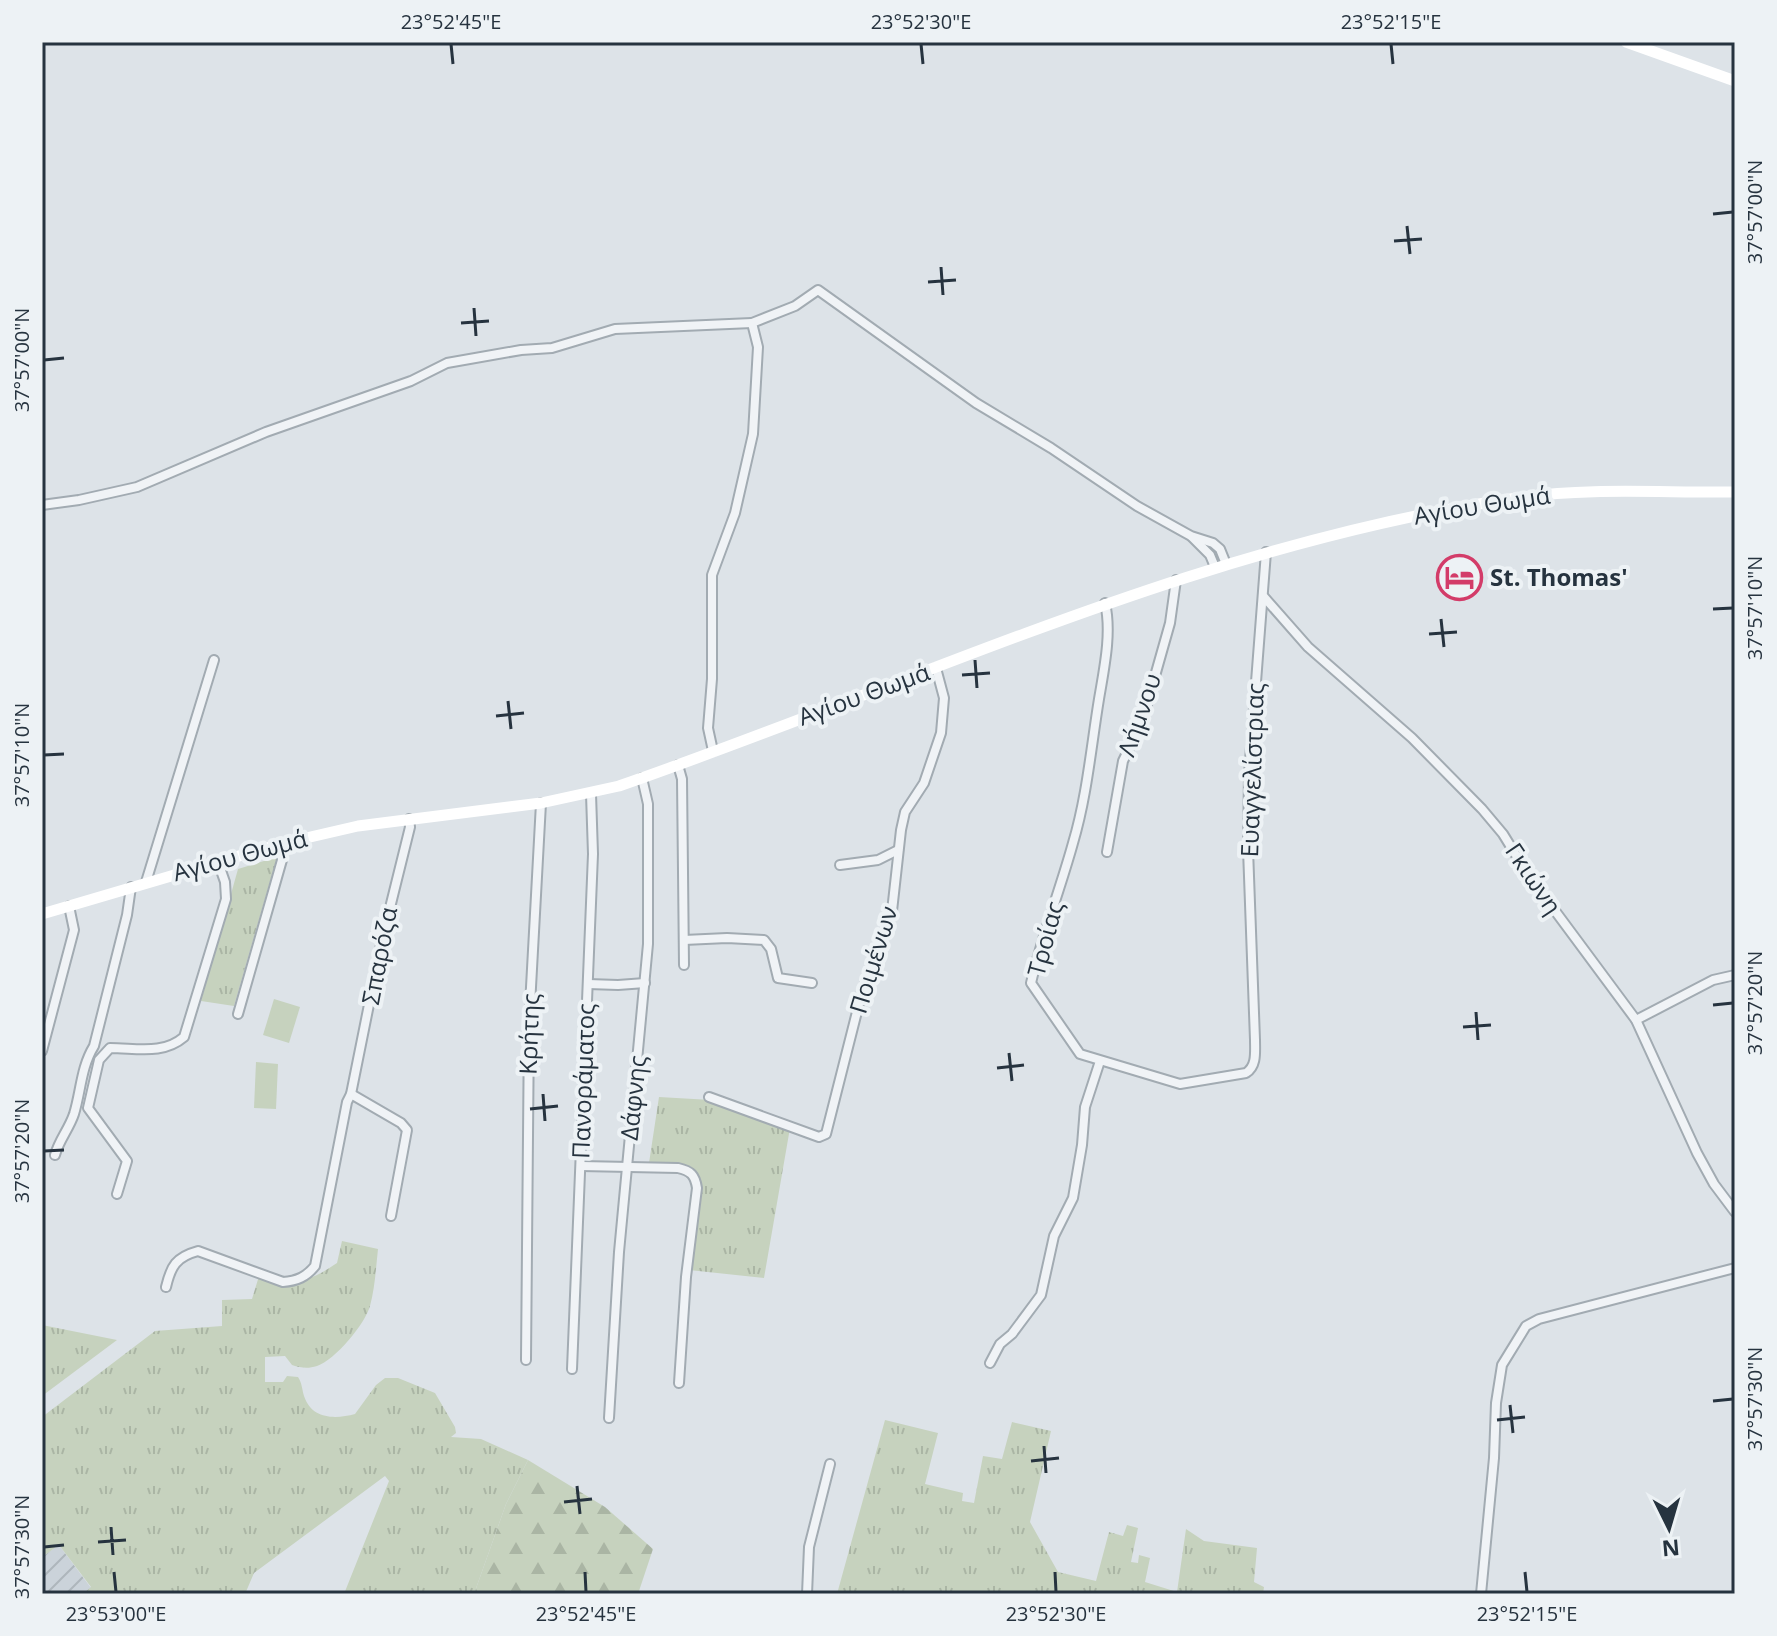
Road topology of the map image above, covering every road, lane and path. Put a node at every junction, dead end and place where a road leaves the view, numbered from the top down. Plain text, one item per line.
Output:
1 (1626, 42) edge
2 (1735, 81) edge
3 (752, 323) junction
4 (1735, 492) edge
5 (42, 505) edge
6 (1266, 552) junction
7 (1220, 565) junction
8 (1176, 580) junction
9 (1264, 597) junction
10 (1105, 603) junction
11 (214, 660) dead end
12 (936, 668) junction
13 (713, 751) junction
14 (678, 765) junction
15 (642, 778) junction
16 (591, 794) junction
17 (541, 803) junction
18 (409, 819) junction
19 (280, 844) junction
20 (898, 850) junction
21 (1107, 852) dead end
22 (218, 862) junction
23 (840, 865) dead end
24 (146, 882) junction
25 (131, 887) junction
26 (69, 906) junction
27 (42, 914) edge
28 (684, 940) junction
29 (684, 965) dead end
30 (1735, 975) edge
31 (645, 983) junction
32 (812, 983) dead end
33 (588, 984) junction
34 (1254, 988) joint
35 (238, 1014) dead end
36 (1636, 1020) junction
37 (42, 1051) edge
38 (1100, 1061) junction
39 (351, 1094) junction
40 (709, 1097) dead end
41 (55, 1155) dead end
42 (581, 1166) junction
43 (627, 1167) junction
44 (117, 1194) dead end
45 (1735, 1212) edge
46 (391, 1216) dead end
47 (1735, 1268) edge
48 (166, 1287) dead end
49 (526, 1360) dead end
50 (990, 1363) dead end
51 (572, 1369) dead end
52 (679, 1383) dead end
53 (609, 1418) dead end
54 (830, 1464) dead end
55 (807, 1594) edge
56 (1481, 1594) edge

1 - 2 main road
3 - 5 street
3 - 7 street
3 - 13 street
4 - 6 main road, Αγίου Θωμά
6 - 7 main road, Αγίου Θωμά
6 - 9 street, Ευαγγελίστριας
7 - 8 main road, Αγίου Θωμά
8 - 10 main road, Αγίου Θωμά
8 - 21 street, Λήμνου
9 - 34 street, Ευαγγελίστριας
9 - 36 street, Γκιώνη
10 - 12 main road, Αγίου Θωμά
10 - 38 street, Τροίας
11 - 24 street
12 - 13 main road, Αγίου Θωμά
12 - 20 street, Ποιμένων
13 - 14 main road, Αγίου Θωμά
14 - 15 main road, Αγίου Θωμά
14 - 28 street
15 - 16 main road, Αγίου Θωμά
15 - 31 street, Δάφνης
16 - 17 main road, Αγίου Θωμά
16 - 33 street, Πανοράματος
17 - 18 main road, Αγίου Θωμά
17 - 49 street, Κρήτης
18 - 19 main road, Αγίου Θωμά
18 - 39 street, Σπαρόζα
19 - 22 main road, Αγίου Θωμά
19 - 35 street
20 - 23 street
20 - 40 street, Ποιμένων
22 - 24 main road, Αγίου Θωμά
22 - 44 street
24 - 25 main road, Αγίου Θωμά
25 - 26 main road, Αγίου Θωμά
25 - 41 street
26 - 27 main road, Αγίου Θωμά
26 - 37 street
28 - 29 street
28 - 32 street
30 - 36 street
31 - 33 street
31 - 43 street, Δάφνης
33 - 42 street, Πανοράματος
34 - 38 street, Τροίας
36 - 45 street, Γκιώνη
38 - 50 street
39 - 46 street
39 - 48 street, Σπαρόζα
42 - 43 street
42 - 51 street, Πανοράματος
43 - 52 street
43 - 53 street, Δάφνης
47 - 56 street
54 - 55 street

